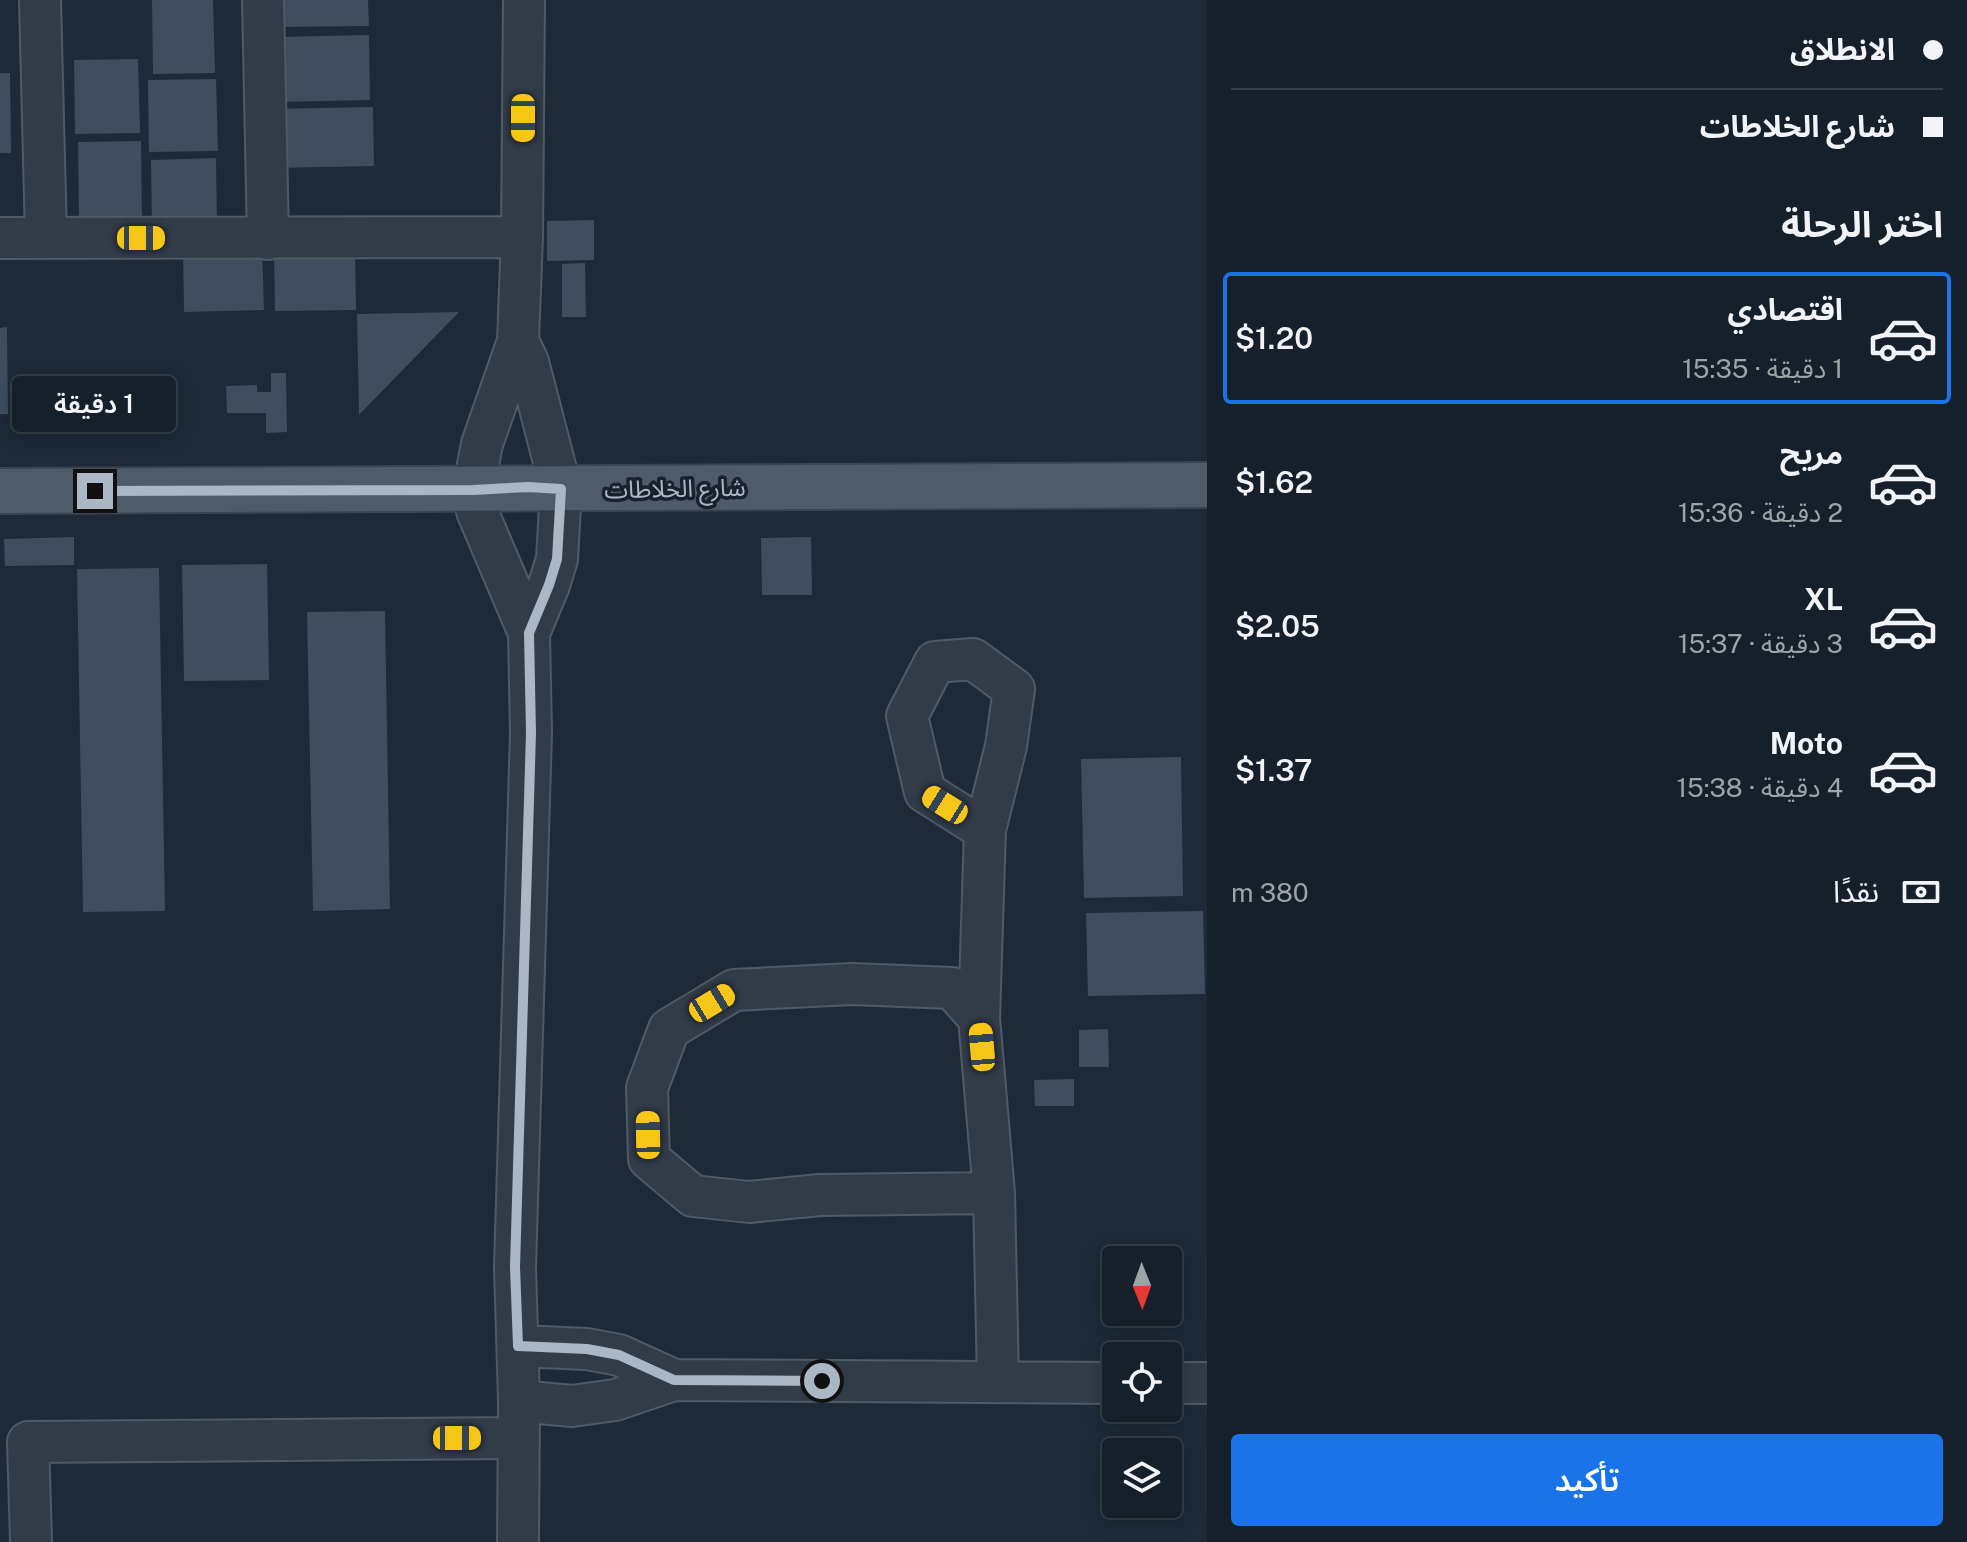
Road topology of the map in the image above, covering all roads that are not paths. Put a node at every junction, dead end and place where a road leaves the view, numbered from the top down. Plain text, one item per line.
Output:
1 (40, 0) edge
2 (263, 0) edge
3 (524, 0) edge
4 (522, 237) junction
5 (0, 238) edge
6 (46, 238) junction
7 (268, 239) junction
8 (518, 341) junction
9 (1207, 485) edge
10 (561, 489) junction
11 (473, 490) junction
12 (0, 491) edge
13 (529, 633) junction
14 (985, 830) dead end
15 (979, 1018) junction
16 (994, 1193) junction
17 (518, 1346) junction
18 (674, 1380) junction
19 (998, 1382) junction
20 (1102, 1383) edge
21 (1182, 1383) edge
22 (1207, 1383) edge
23 (519, 1420) junction
24 (31, 1542) edge
25 (518, 1542) edge

1 - 6 street
2 - 7 street
3 - 4 street
4 - 7 street
4 - 8 street
5 - 6 street
6 - 7 street
8 - 10 street
8 - 11 street
9 - 10 main road, شارع الخلاطات
10 - 11 main road, شارع الخلاطات
10 - 13 street
11 - 12 main road, شارع الخلاطات
11 - 13 street
13 - 17 street
14 - 15 street
15 - 16 street
15 - 16 street
16 - 19 street
17 - 18 street
17 - 23 street
18 - 19 street
18 - 23 street
19 - 20 street
21 - 22 street
23 - 24 street
23 - 25 street

